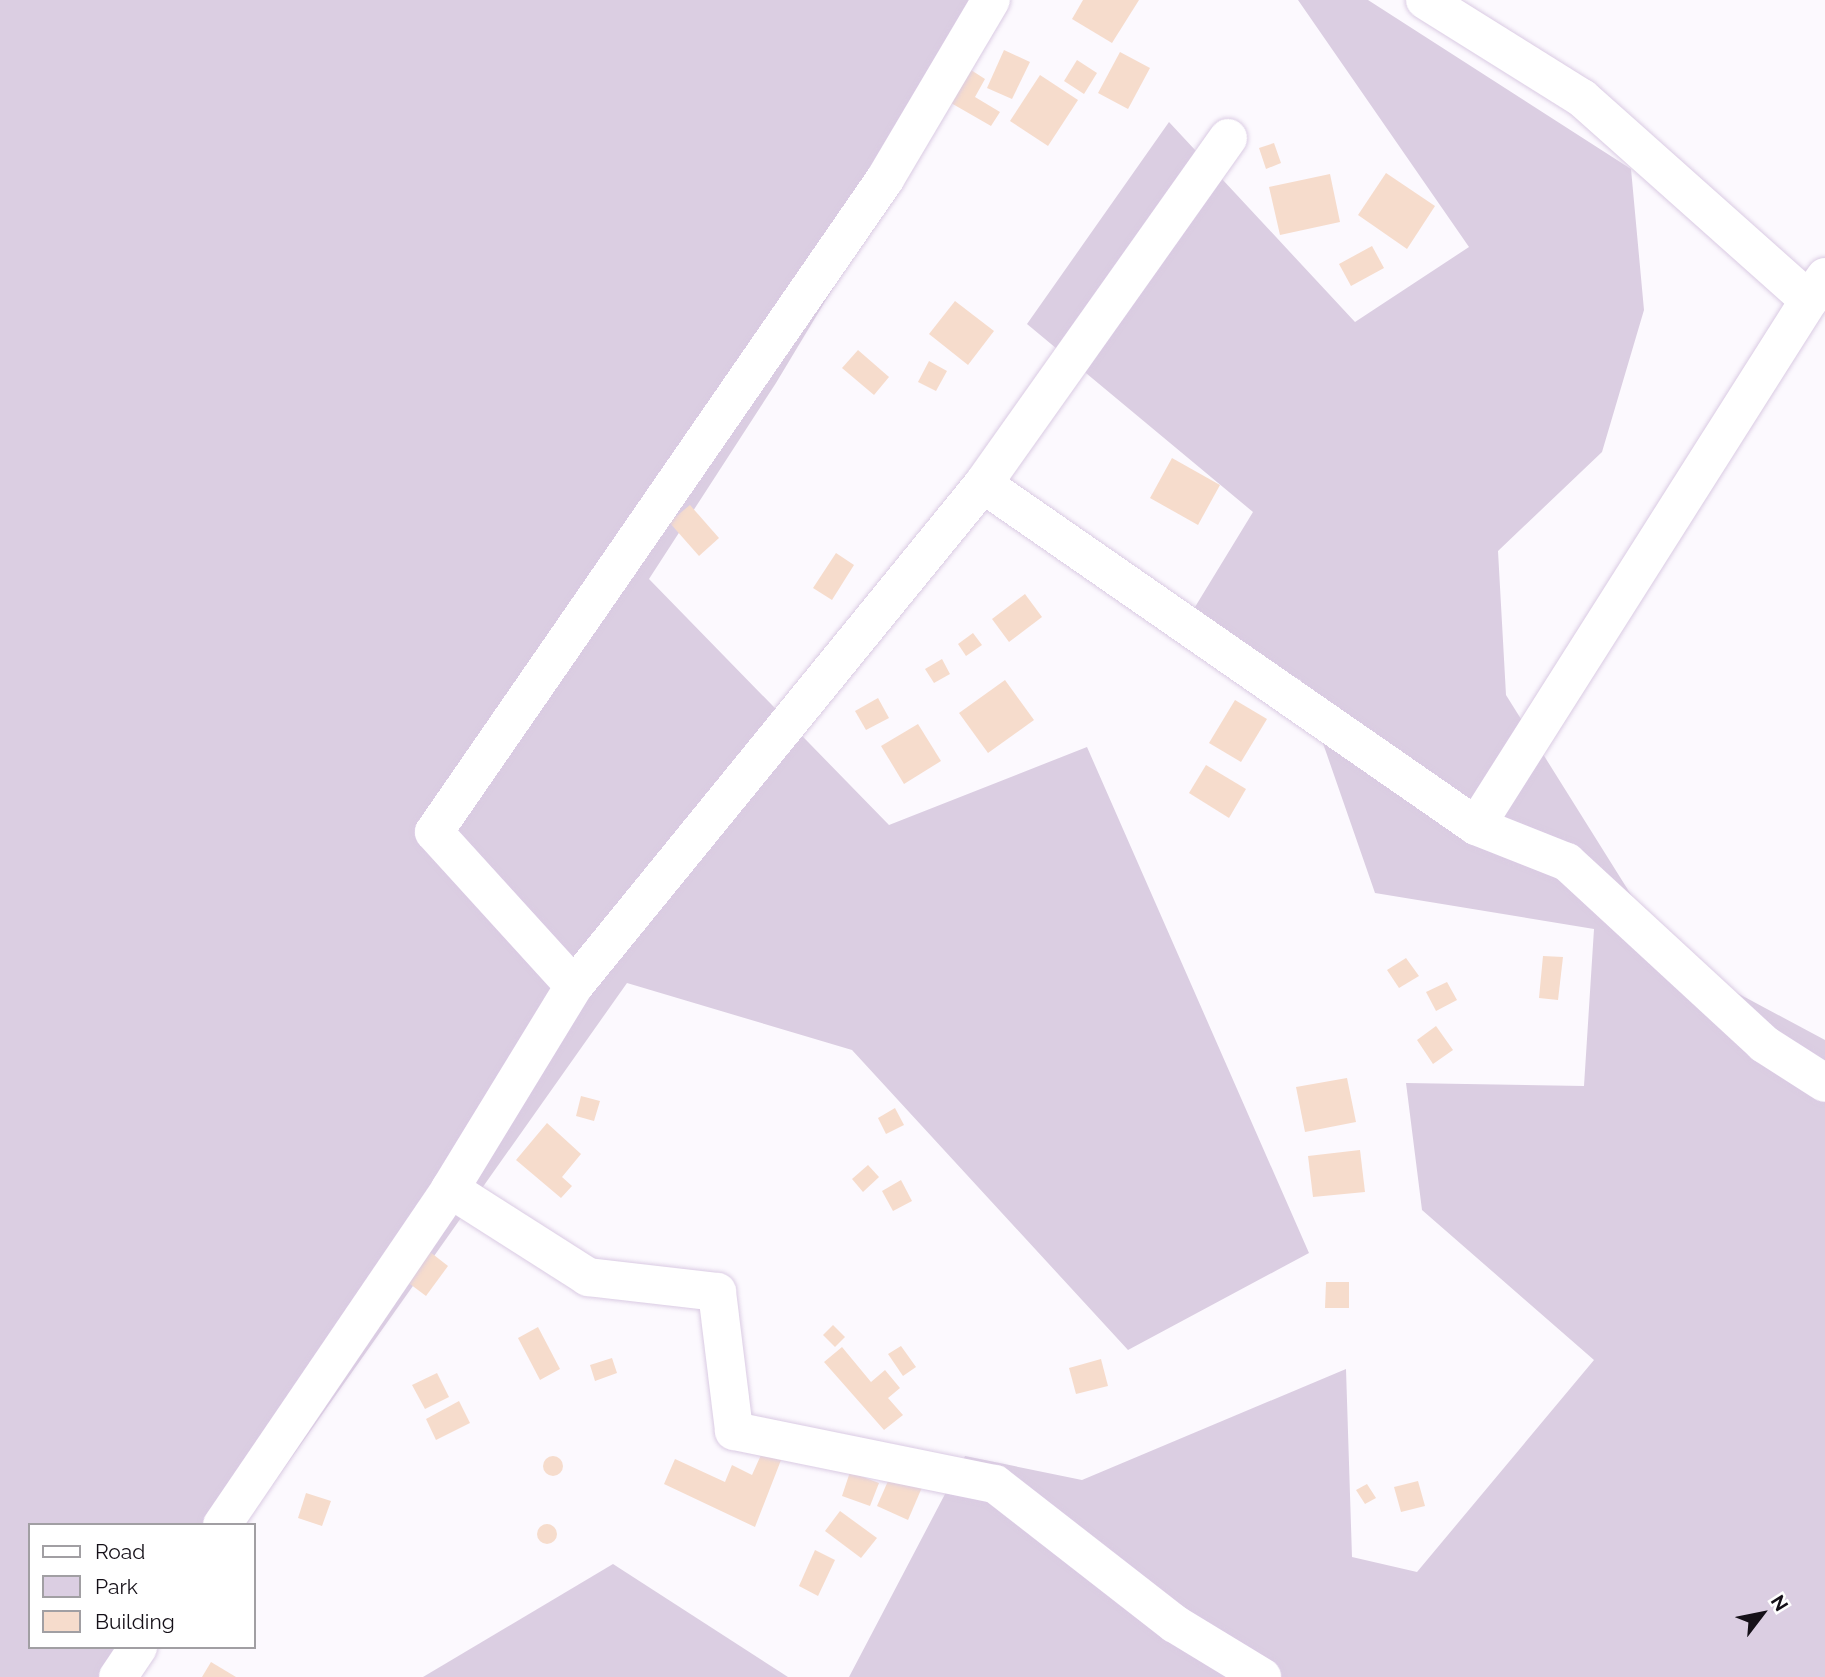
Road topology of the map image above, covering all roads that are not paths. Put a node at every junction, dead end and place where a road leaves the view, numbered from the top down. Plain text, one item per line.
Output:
1 (991, 0) edge
2 (1425, 0) edge
3 (1228, 138) dead end
4 (1817, 288) edge
5 (983, 484) junction
6 (1476, 826) junction
7 (574, 986) junction
8 (1825, 1083) edge
9 (450, 1189) junction
10 (223, 1523) edge
11 (137, 1649) edge
12 (118, 1677) edge
13 (1262, 1677) edge

1 - 7 street
2 - 4 street
3 - 5 street
4 - 6 street
5 - 6 street
5 - 7 street
6 - 8 street
7 - 9 street
9 - 10 street
9 - 13 street
11 - 12 street

